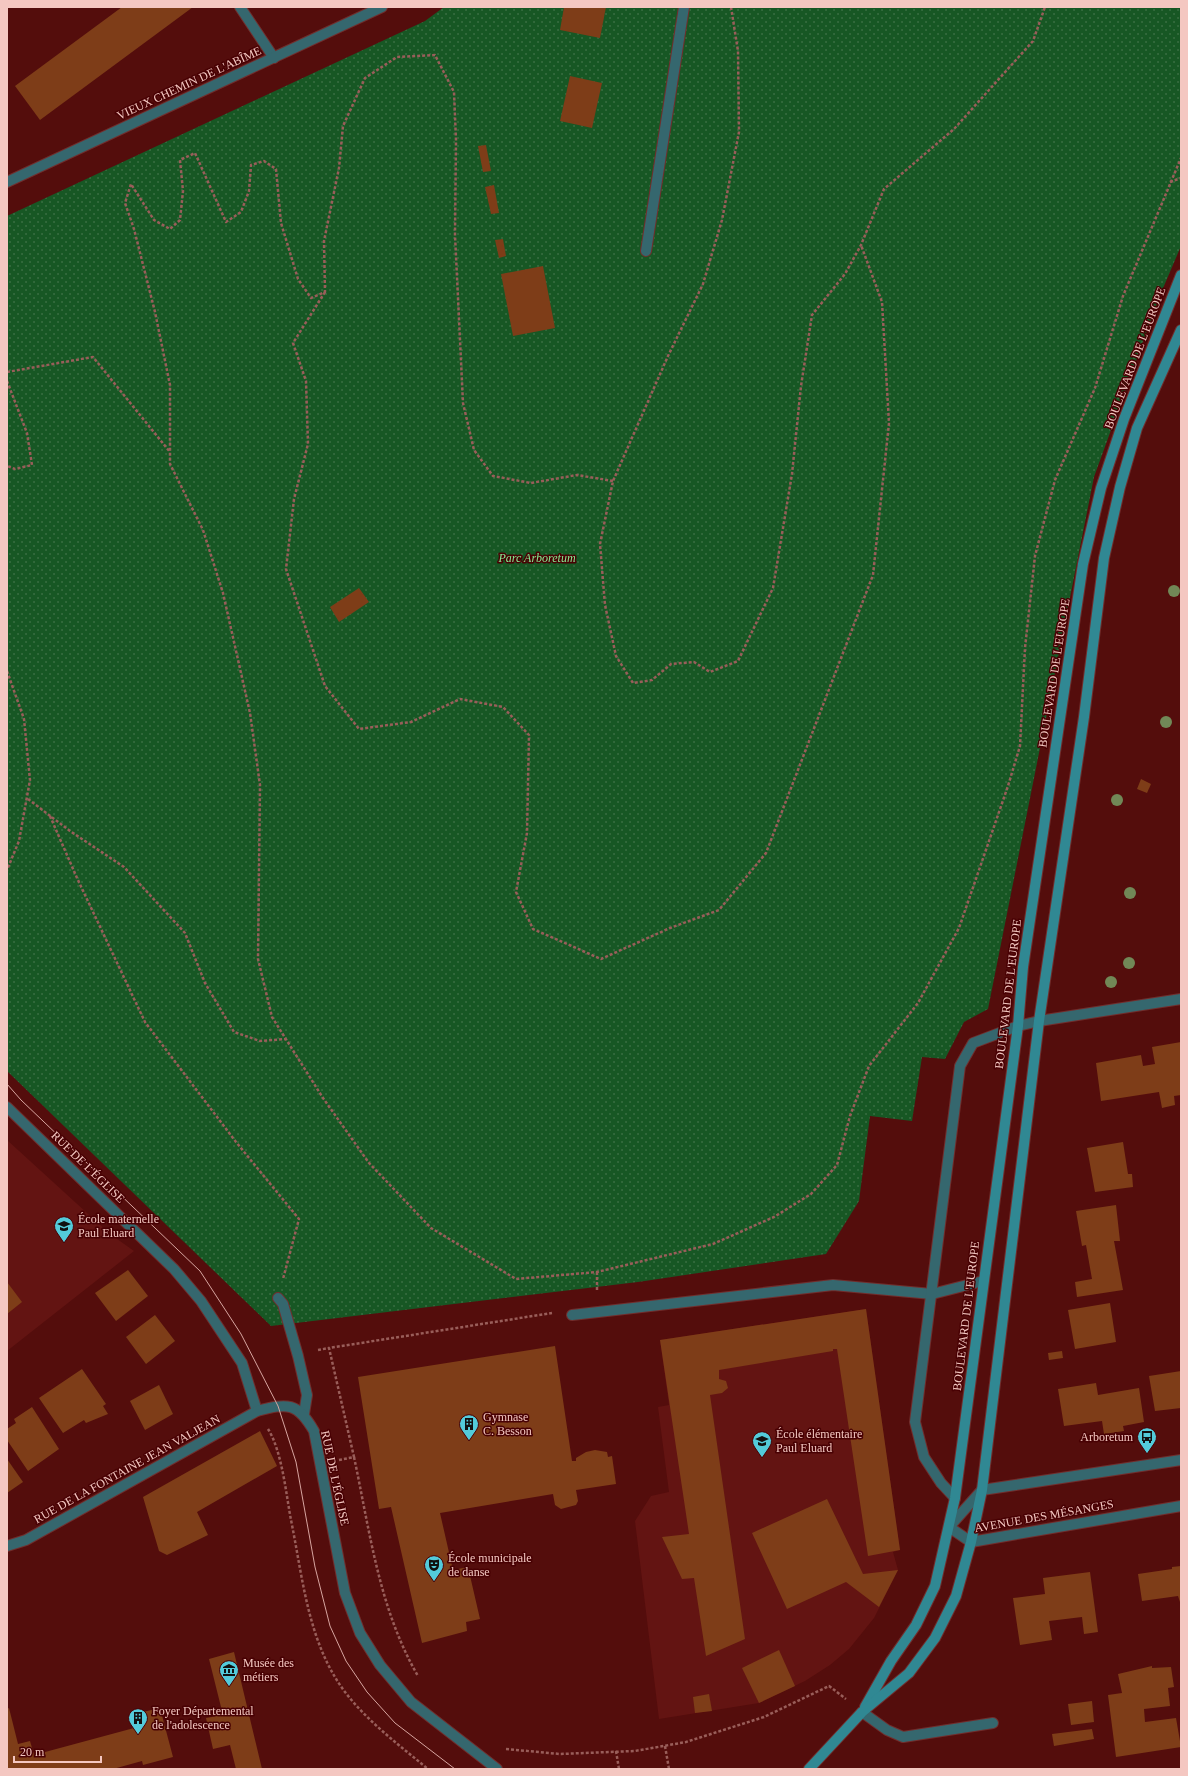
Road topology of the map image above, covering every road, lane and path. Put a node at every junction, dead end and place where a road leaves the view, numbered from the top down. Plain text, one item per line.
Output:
1 (240, 7) edge
2 (382, 7) edge
3 (684, 7) edge
4 (731, 7) edge
5 (1046, 7) edge
6 (274, 58) junction
7 (1181, 158) edge
8 (1181, 178) edge
9 (7, 182) edge
10 (1170, 182) junction
11 (862, 245) junction
12 (646, 251) dead end
13 (1181, 275) edge
14 (324, 292) junction
15 (1181, 330) edge
16 (7, 372) edge
17 (7, 381) edge
18 (170, 453) junction
19 (7, 466) edge
20 (613, 481) junction
21 (7, 671) edge
22 (28, 799) junction
23 (50, 816) junction
24 (7, 870) edge
25 (1181, 1000) edge
26 (1039, 1021) junction
27 (1018, 1026) junction
28 (286, 1039) junction
29 (7, 1107) edge
30 (983, 1281) junction
31 (932, 1294) junction
32 (278, 1298) joint
33 (572, 1316) joint
34 (257, 1412) junction
35 (304, 1414) junction
36 (354, 1457) junction
37 (336, 1460) dead end
38 (1181, 1460) edge
39 (982, 1490) junction
40 (955, 1498) junction
41 (1181, 1506) edge
42 (949, 1527) junction
43 (971, 1542) junction
44 (7, 1546) edge
45 (419, 1678) dead end
46 (862, 1712) junction
47 (994, 1722) dead end
48 (665, 1746) junction
49 (502, 1747) dead end
50 (507, 1748) junction
51 (616, 1751) junction
52 (483, 1759) junction
53 (428, 1769) edge
54 (497, 1769) edge
55 (619, 1769) edge
56 (669, 1769) edge
57 (809, 1769) edge

1 - 6 street
2 - 6 street, VIEUX CHEMIN DE L'ABÎME
3 - 12 street
4 - 20 path
5 - 11 path
6 - 9 street, VIEUX CHEMIN DE L'ABÎME
7 - 10 path
8 - 10 path
10 - 28 path
11 - 14 path
11 - 20 path
13 - 27 main road, BOULEVARD DE L'EUROPE
14 - 18 path
14 - 20 path
15 - 26 main road, BOULEVARD DE L'EUROPE
16 - 18 path
17 - 19 path
18 - 28 path
21 - 22 path
22 - 23 path
22 - 24 path
23 - 28 path
23 - 32 path
25 - 26 street
26 - 27 street
26 - 39 main road, BOULEVARD DE L'EUROPE
27 - 30 main road, BOULEVARD DE L'EUROPE
27 - 31 street
29 - 34 street, RUE DE L'ÉGLISE
30 - 31 street
30 - 40 main road, BOULEVARD DE L'EUROPE
31 - 33 street
31 - 40 street
32 - 35 street
33 - 36 path
34 - 35 street
34 - 44 street, RUE DE LA FONTAINE JEAN VALJEAN
34 - 53 path
35 - 52 street, RUE DE L'ÉGLISE
36 - 37 path
36 - 45 path
38 - 39 street
39 - 42 street, AVENUE DES MÉSANGES
39 - 43 main road, BOULEVARD DE L'EUROPE
40 - 42 main road, BOULEVARD DE L'EUROPE
41 - 43 street, AVENUE DES MÉSANGES
42 - 43 street, AVENUE DES MÉSANGES
42 - 46 main road, BOULEVARD DE L'EUROPE
43 - 46 main road, BOULEVARD DE L'EUROPE
46 - 47 street
46 - 48 path
46 - 57 main road, BOULEVARD DE L'EUROPE
48 - 51 path
48 - 56 path
49 - 50 path
50 - 51 path
50 - 52 path
51 - 55 path
52 - 54 street, RUE DE L'ÉGLISE

